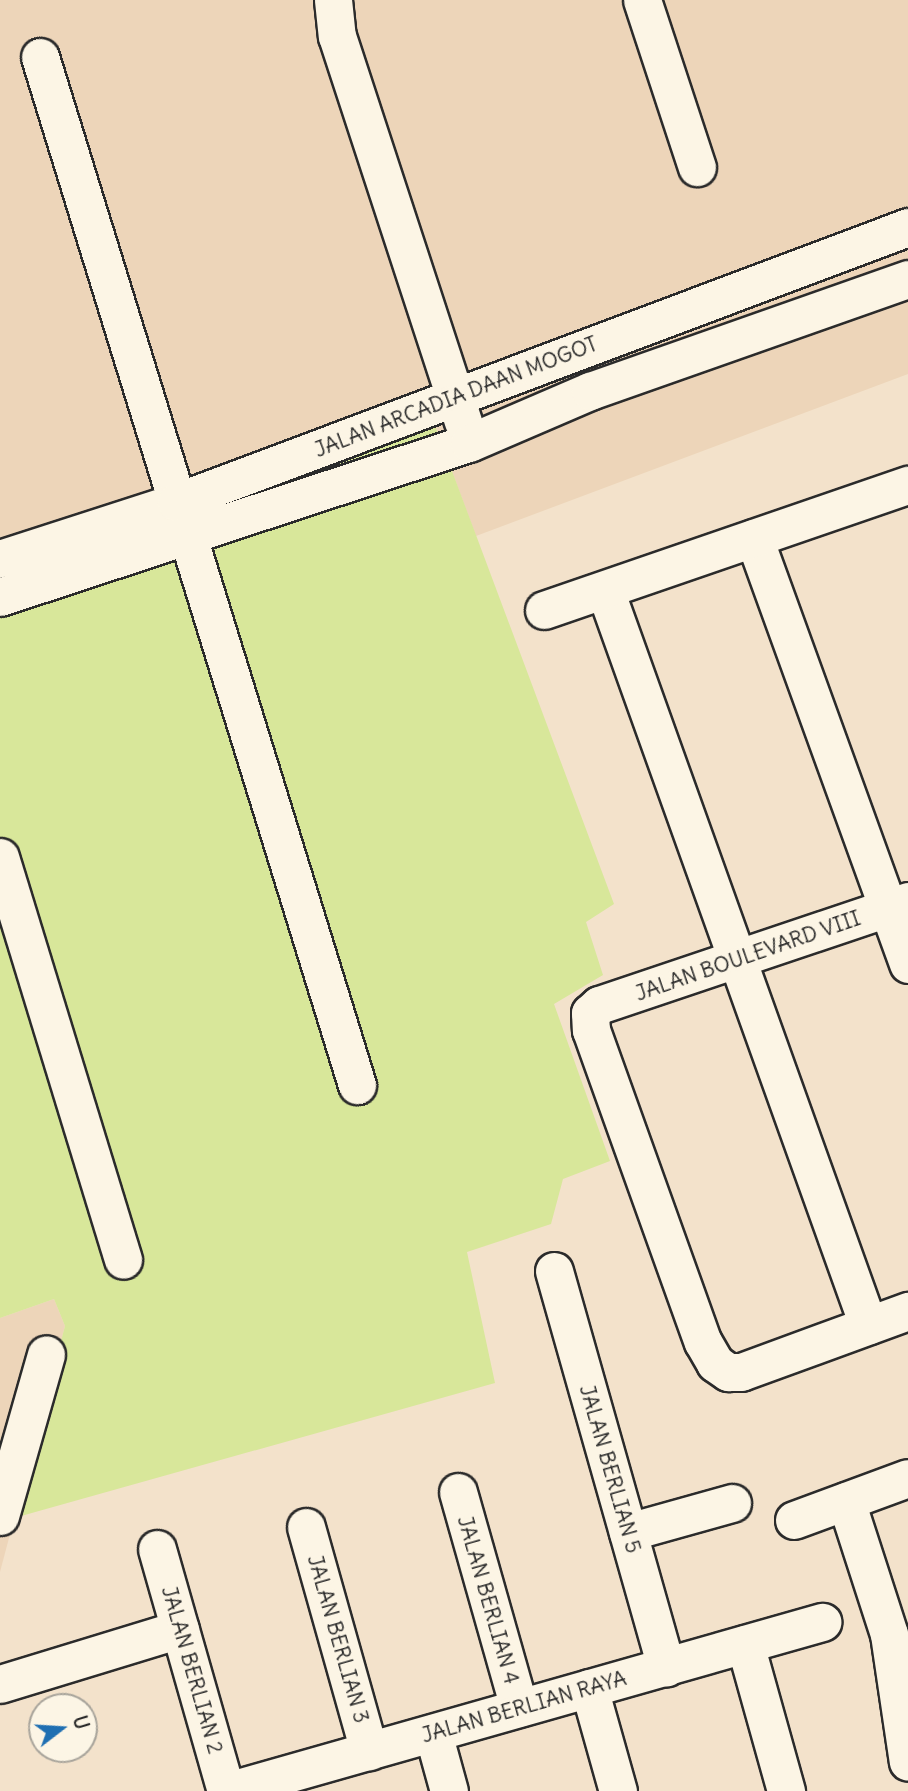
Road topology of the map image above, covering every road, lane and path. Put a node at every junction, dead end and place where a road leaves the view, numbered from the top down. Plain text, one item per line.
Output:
1 (333, 0) edge
2 (642, 0) edge
3 (40, 57) dead end
4 (697, 167) dead end
5 (908, 227) edge
6 (908, 279) edge
7 (456, 399) junction
8 (469, 443) junction
9 (908, 485) edge
10 (182, 518) junction
11 (754, 538) junction
12 (0, 559) edge
13 (605, 590) junction
14 (0, 597) edge
15 (544, 610) dead end
16 (0, 858) edge
17 (898, 905) edge
18 (738, 960) junction
19 (908, 964) edge
20 (357, 1085) dead end
21 (123, 1260) dead end
22 (554, 1271) dead end
23 (908, 1311) edge
24 (868, 1325) junction
25 (46, 1354) dead end
26 (908, 1478) edge
27 (458, 1492) dead end
28 (846, 1501) junction
29 (732, 1503) dead end
30 (0, 1516) edge
31 (794, 1520) dead end
32 (306, 1527) dead end
33 (628, 1532) junction
34 (157, 1549) dead end
35 (822, 1622) dead end
36 (180, 1629) junction
37 (899, 1631) edge
38 (745, 1644) junction
39 (666, 1667) junction
40 (0, 1684) edge
41 (589, 1688) junction
42 (519, 1708) junction
43 (433, 1733) junction
44 (369, 1751) junction
45 (907, 1756) edge
46 (297, 1781) edge
47 (226, 1791) edge
48 (449, 1791) edge
49 (618, 1791) edge
50 (786, 1791) edge

1 - 7 street
2 - 4 street
3 - 10 street
5 - 7 street, JALAN ARCADIA DAAN MOGOT
6 - 8 street, JALAN ARCADIA DAAN MOGOT
7 - 8 street
7 - 10 street, JALAN ARCADIA DAAN MOGOT
8 - 10 street, JALAN ARCADIA DAAN MOGOT
9 - 11 street
10 - 12 street, JALAN ARCADIA DAAN MOGOT
10 - 14 street, JALAN ARCADIA DAAN MOGOT
10 - 20 street
11 - 13 street
11 - 17 street
13 - 15 street
13 - 18 street
16 - 21 street
17 - 18 street, JALAN BOULEVARD VIII
17 - 19 street
18 - 24 street
18 - 24 street, JALAN BOULEVARD VIII
22 - 33 street, JALAN BERLIAN 5
23 - 24 street
25 - 30 street
26 - 28 street
27 - 42 street, JALAN BERLIAN 4
28 - 31 street
28 - 37 street
29 - 33 street
32 - 44 street, JALAN BERLIAN 3
33 - 39 street, JALAN BERLIAN 5
34 - 36 street, JALAN BERLIAN 2
35 - 38 street, JALAN BERLIAN RAYA
36 - 40 street
36 - 47 street, JALAN BERLIAN 2
37 - 45 street
38 - 39 street, JALAN BERLIAN RAYA
38 - 50 street
39 - 41 street, JALAN BERLIAN RAYA
41 - 42 street, JALAN BERLIAN RAYA
41 - 49 street
42 - 43 street, JALAN BERLIAN RAYA
43 - 44 street, JALAN BERLIAN RAYA
43 - 48 street
44 - 46 street, JALAN BERLIAN RAYA
46 - 47 street, JALAN BERLIAN RAYA

